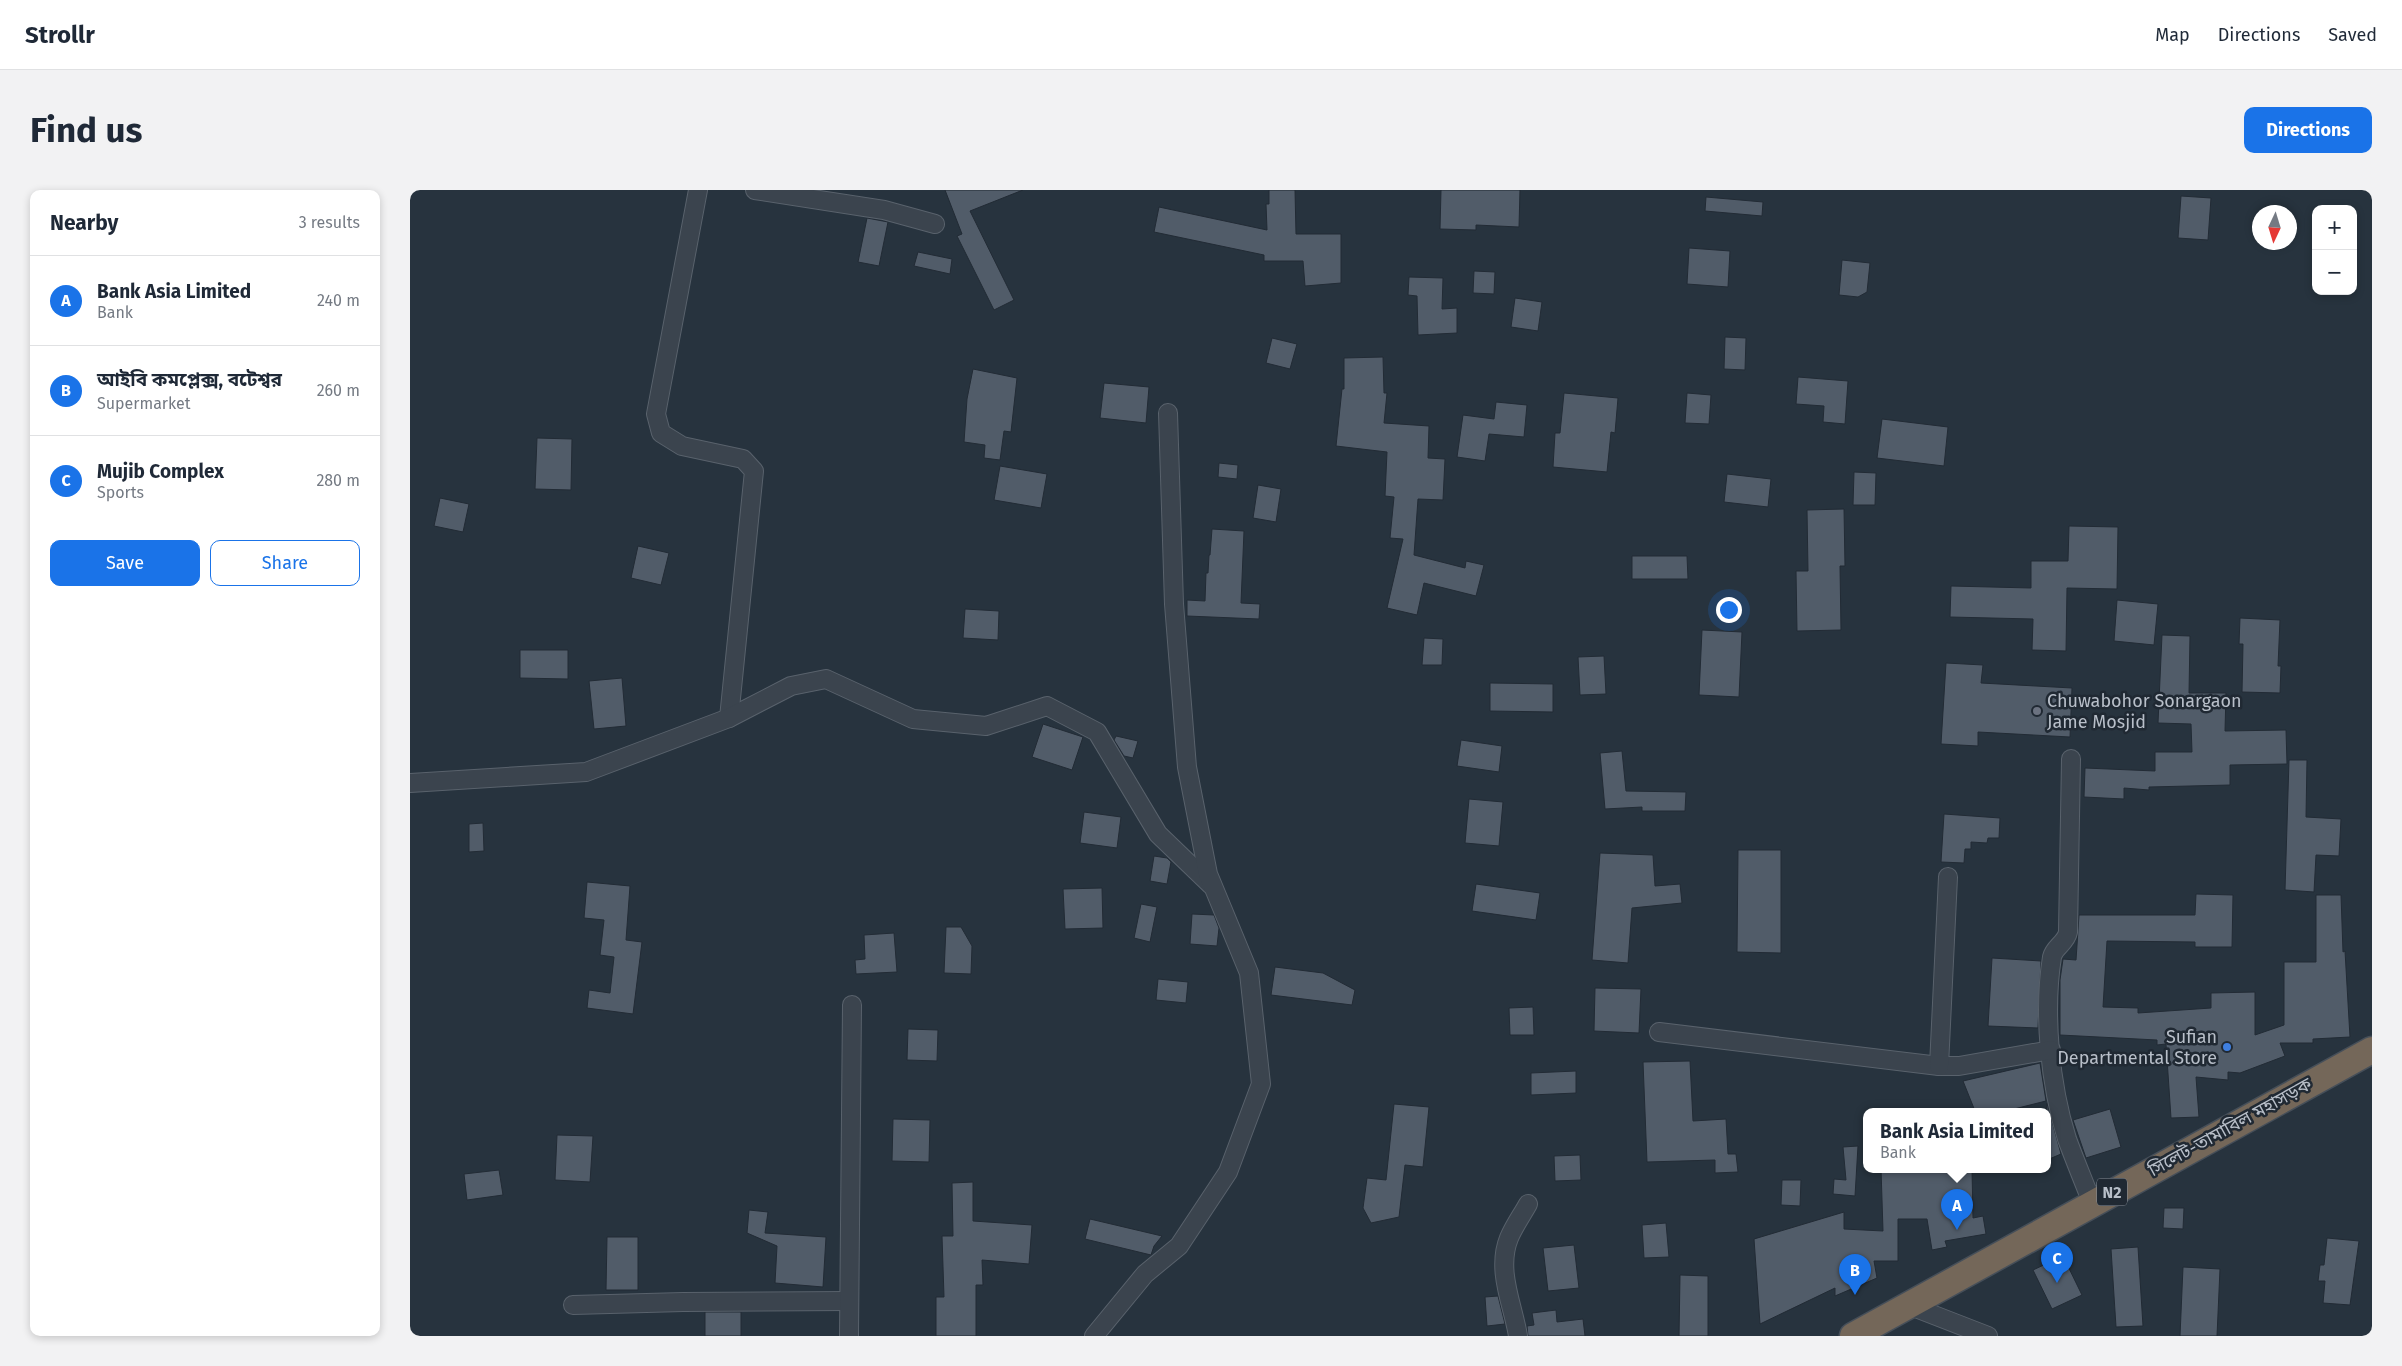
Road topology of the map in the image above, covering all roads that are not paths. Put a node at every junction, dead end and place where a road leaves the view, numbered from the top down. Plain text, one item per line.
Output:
1 (698, 190) edge
2 (755, 190) edge
3 (935, 224) dead end
4 (1168, 413) dead end
5 (729, 718) junction
6 (2071, 759) dead end
7 (410, 783) edge
8 (1948, 877) dead end
9 (1214, 887) junction
10 (852, 1005) dead end
11 (1659, 1032) dead end
12 (2051, 1050) junction
13 (2372, 1050) edge
14 (1940, 1066) junction
15 (2092, 1203) junction
16 (1528, 1204) dead end
17 (849, 1301) junction
18 (573, 1305) dead end
19 (1908, 1306) junction
20 (849, 1336) edge
21 (1094, 1336) edge
22 (1518, 1336) edge
23 (1853, 1336) edge
24 (1988, 1336) edge

1 - 5 street
2 - 3 street
4 - 9 street
5 - 7 street
5 - 9 street
6 - 12 street
8 - 14 street
9 - 21 street
10 - 17 street
11 - 14 street
12 - 14 street
12 - 15 street
13 - 15 highway, সিলেট-তামাবিল মহাসড়ক / N2
15 - 19 highway, সিলেট-তামাবিল মহাসড়ক / N2
16 - 22 street
17 - 18 street
17 - 20 street
19 - 23 highway, সিলেট-তামাবিল মহাসড়ক / N2
19 - 24 street

